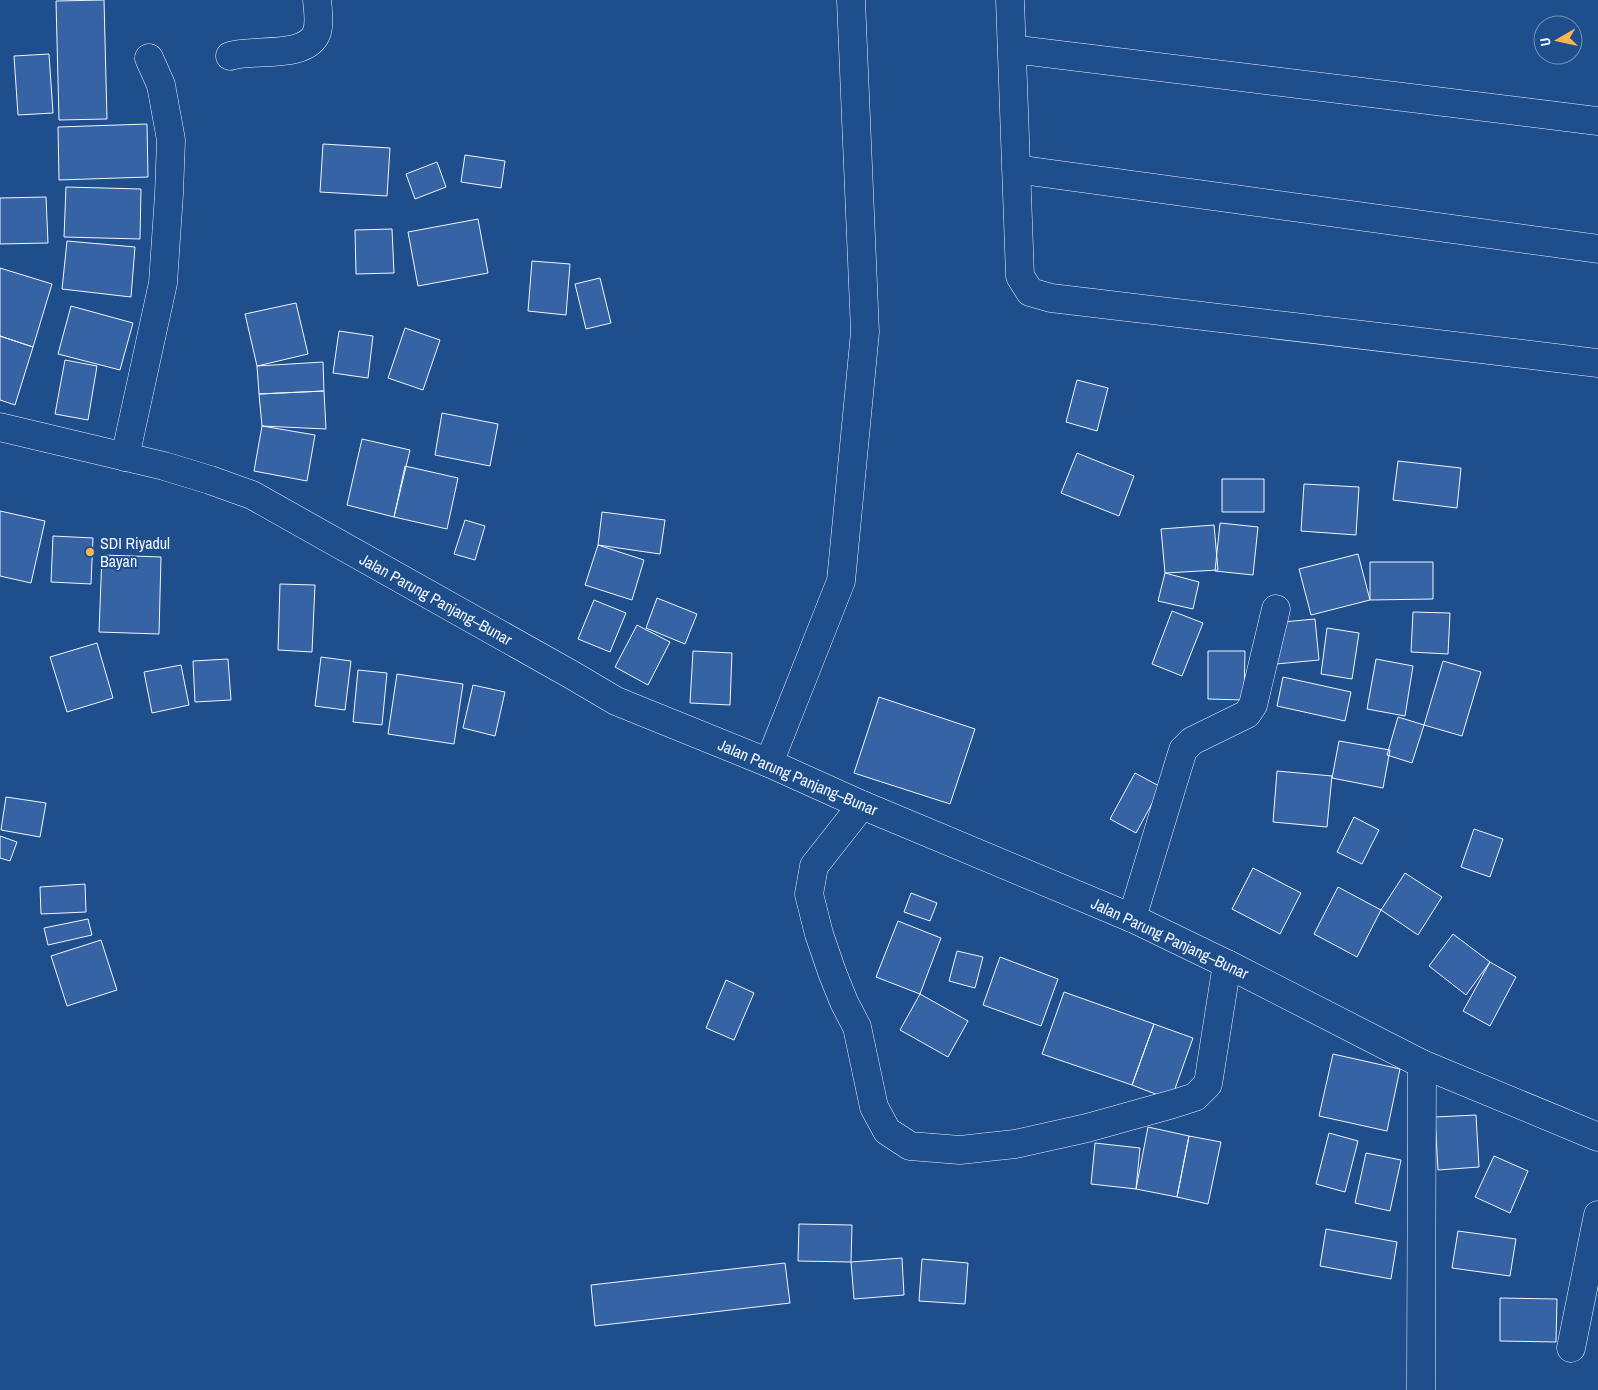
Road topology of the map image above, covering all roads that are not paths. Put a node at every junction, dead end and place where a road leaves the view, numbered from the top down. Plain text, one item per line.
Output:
1 (317, 0) edge
2 (852, 0) edge
3 (1010, 0) edge
4 (1012, 49) junction
5 (230, 56) dead end
6 (148, 58) dead end
7 (1598, 121) edge
8 (1016, 169) junction
9 (1598, 249) edge
10 (1598, 363) edge
11 (0, 427) edge
12 (125, 457) junction
13 (1276, 609) dead end
14 (769, 763) junction
15 (862, 805) junction
16 (1132, 918) junction
17 (1227, 964) junction
18 (1422, 1064) junction
19 (1598, 1137) edge
20 (1598, 1215) edge
21 (1571, 1348) dead end
22 (1421, 1390) edge

1 - 5 street
2 - 14 street
3 - 4 street
4 - 7 street
4 - 8 street
6 - 12 street
8 - 9 street
8 - 10 street
11 - 12 street, Jalan Parung Panjang–Bunar
12 - 14 street, Jalan Parung Panjang–Bunar
13 - 16 street
14 - 15 street, Jalan Parung Panjang–Bunar
15 - 16 street, Jalan Parung Panjang–Bunar
15 - 17 street
16 - 17 street, Jalan Parung Panjang–Bunar
17 - 18 street, Jalan Parung Panjang–Bunar
18 - 19 street, Jalan Parung Panjang–Bunar
18 - 22 street
20 - 21 street

